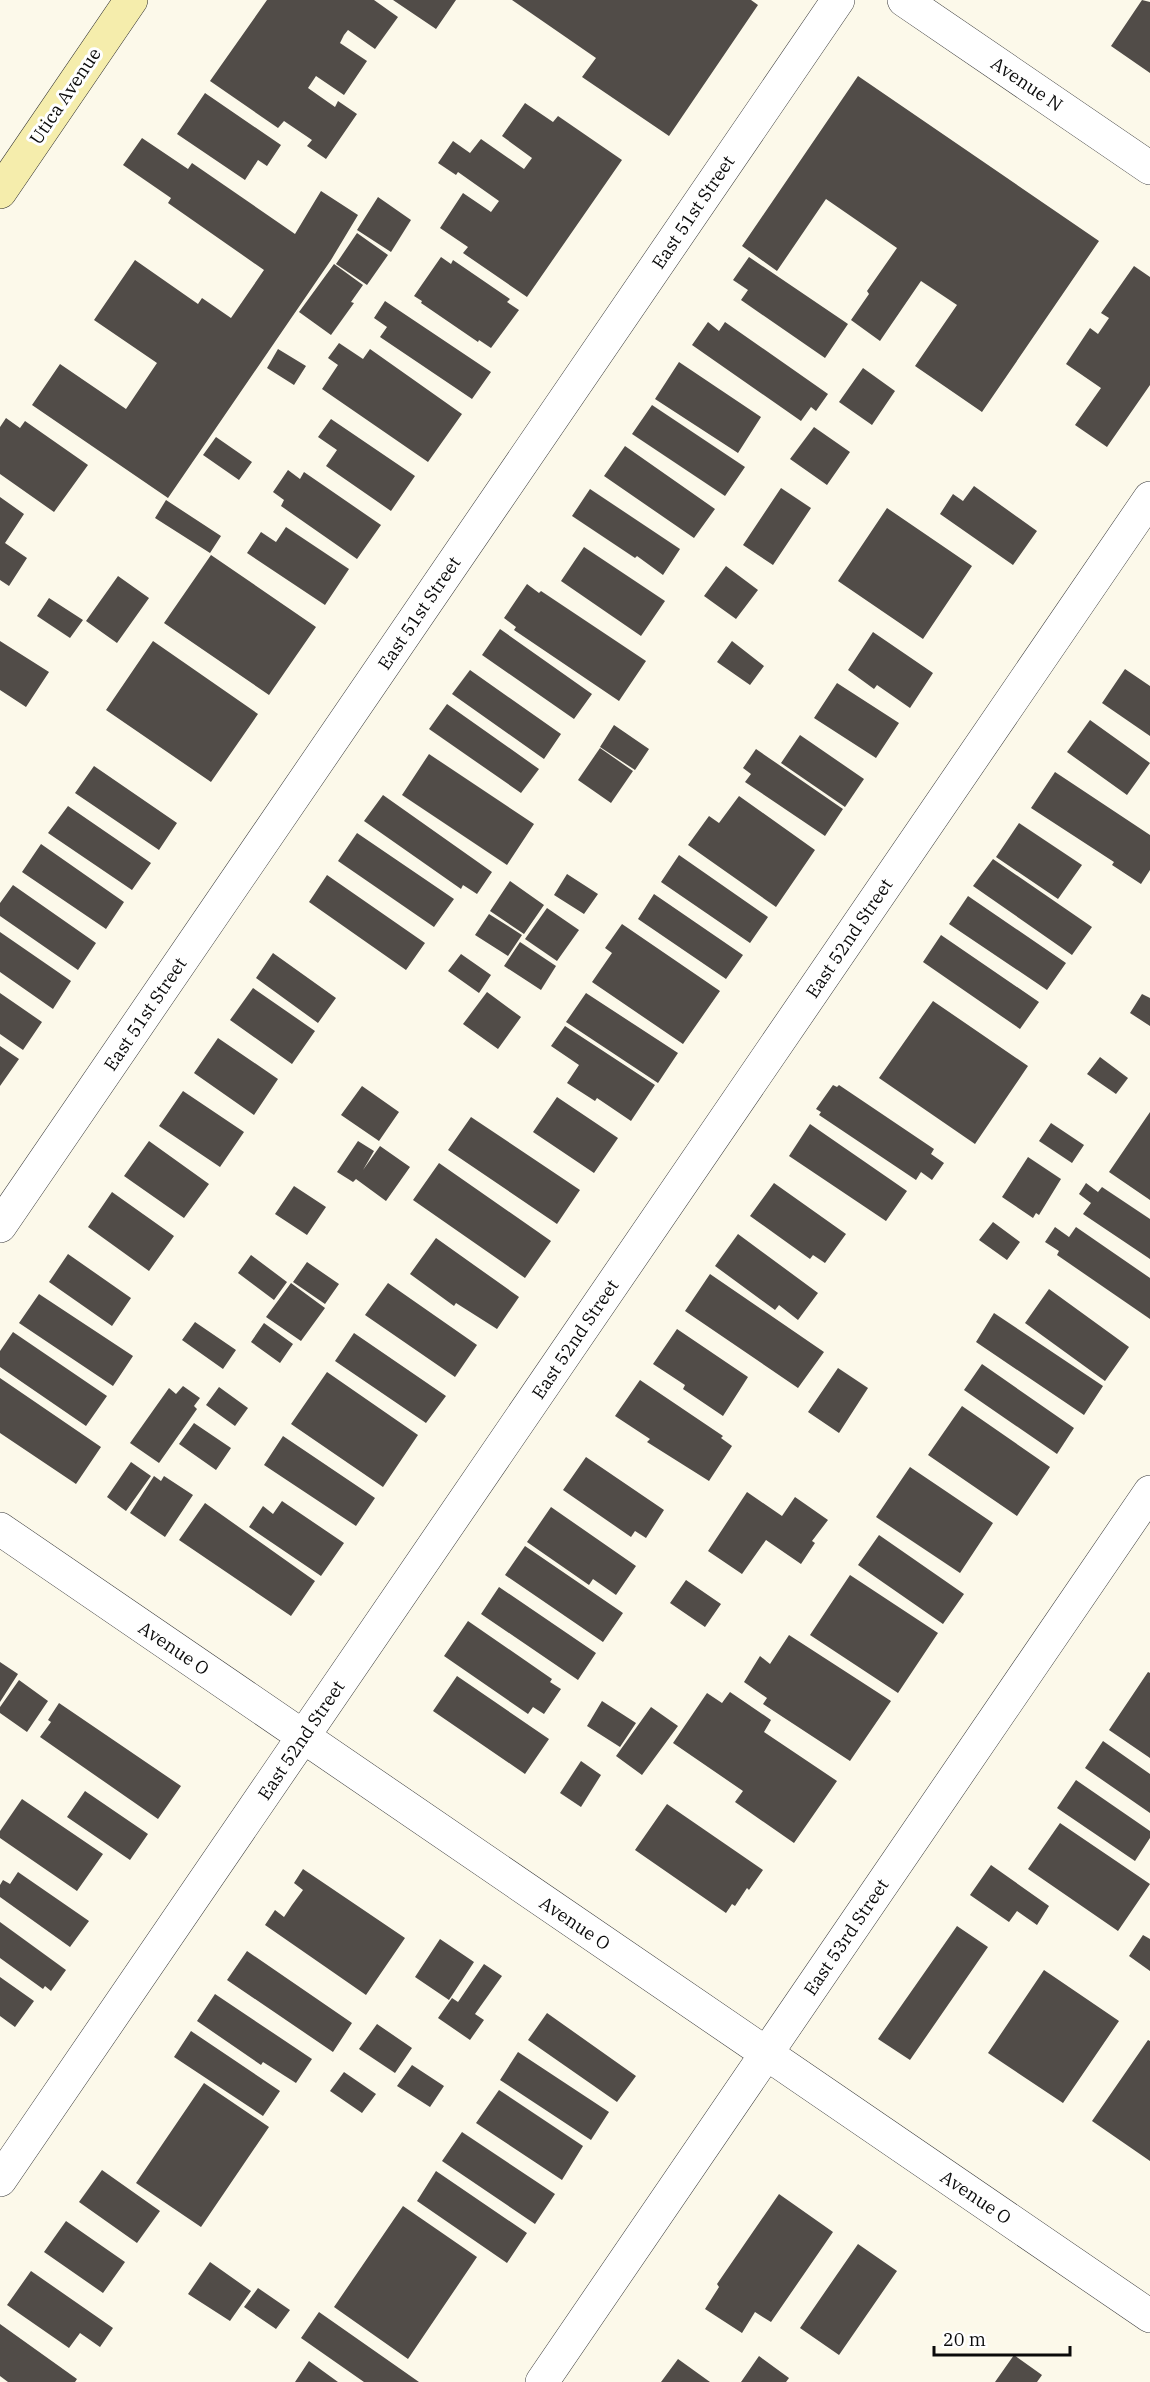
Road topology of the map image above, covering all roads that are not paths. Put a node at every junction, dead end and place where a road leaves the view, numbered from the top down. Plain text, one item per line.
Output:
1 (131, 0) edge
2 (838, 0) edge
3 (904, 0) edge
4 (1150, 168) edge
5 (0, 192) edge
6 (1150, 498) edge
7 (0, 1226) edge
8 (1150, 1492) edge
9 (0, 1530) edge
10 (303, 1737) junction
11 (766, 2054) junction
12 (0, 2180) edge
13 (1150, 2316) edge
14 (542, 2382) edge

1 - 5 main road, Utica Avenue
2 - 7 street, East 51st Street
3 - 4 street, Avenue N
6 - 10 street, East 52nd Street
8 - 11 street, East 53rd Street
9 - 10 street, Avenue O
10 - 11 street, Avenue O
10 - 12 street, East 52nd Street
11 - 13 street, Avenue O
11 - 14 street, East 53rd Street

